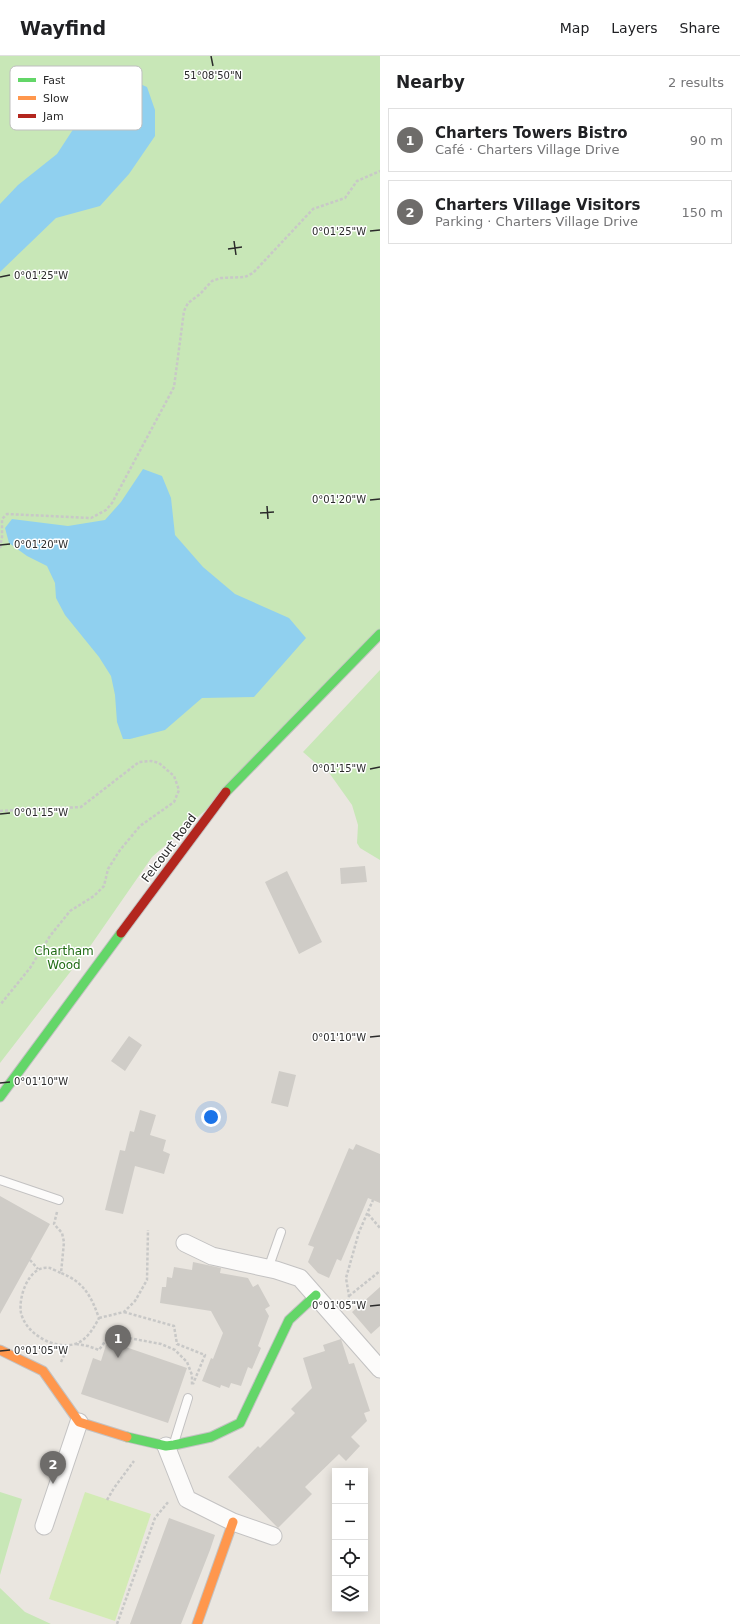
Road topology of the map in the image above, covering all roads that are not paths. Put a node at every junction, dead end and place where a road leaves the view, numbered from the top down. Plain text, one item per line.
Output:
1 (380, 634) edge
2 (0, 1097) edge
3 (0, 1180) edge
4 (59, 1200) road end
5 (281, 1232) dead end
6 (185, 1242) dead end
7 (268, 1269) junction
8 (316, 1295) junction
9 (0, 1350) edge
10 (380, 1369) edge
11 (188, 1398) road end
12 (79, 1422) junction
13 (170, 1445) junction
14 (233, 1522) junction
15 (44, 1526) dead end
16 (273, 1536) dead end
17 (197, 1624) edge

1 - 2 street, Felcourt Road
3 - 4 lane
5 - 7 lane
6 - 7 street
7 - 8 street
8 - 10 street
8 - 13 street
9 - 12 street
11 - 13 lane
12 - 13 street
12 - 15 street
13 - 14 street
14 - 16 street
14 - 17 street

